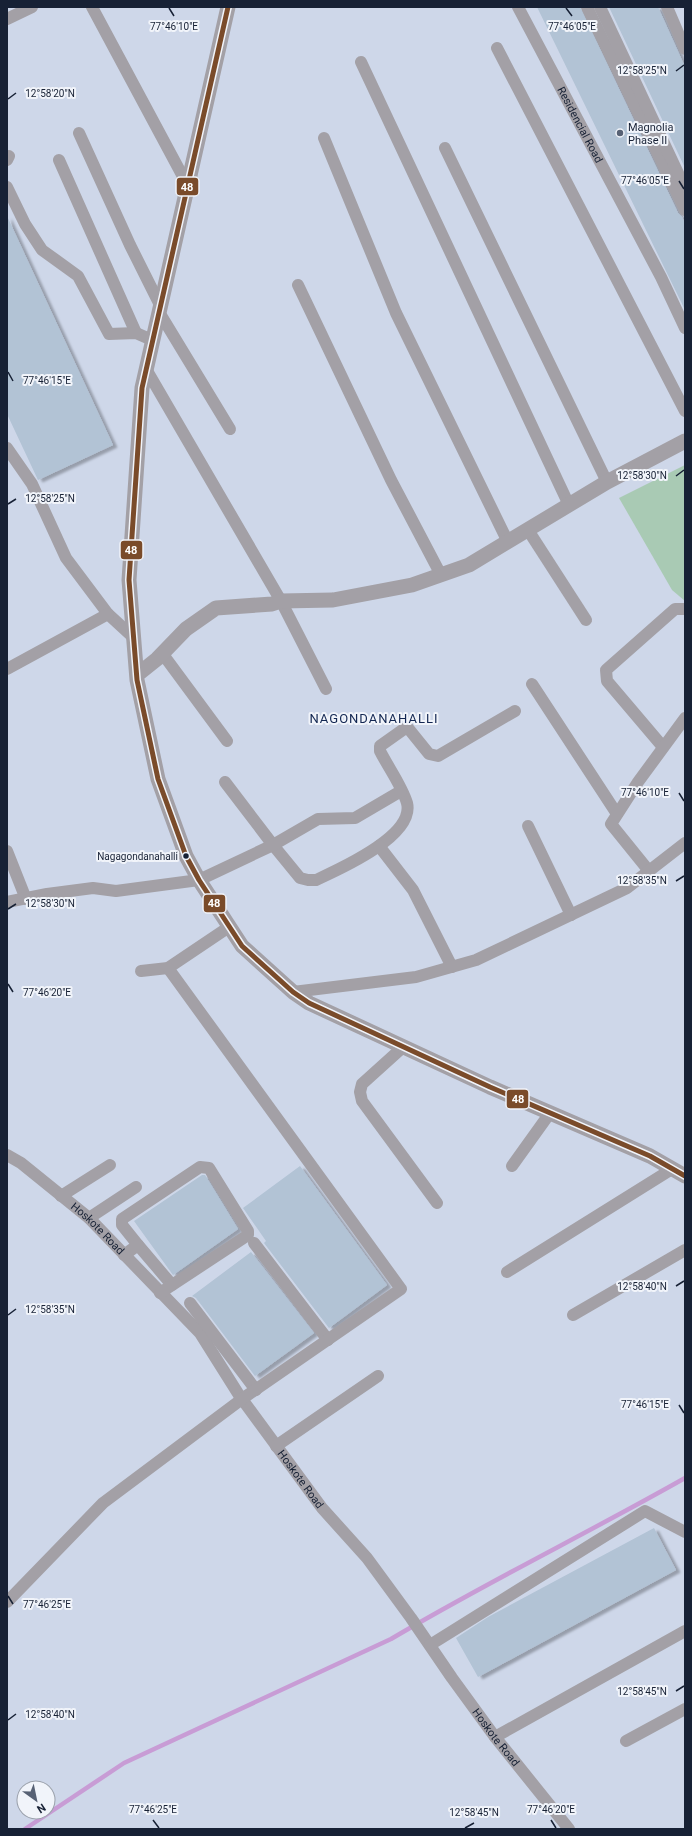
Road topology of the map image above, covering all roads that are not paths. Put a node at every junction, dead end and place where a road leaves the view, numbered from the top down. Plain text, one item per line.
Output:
1 (32, 7) edge
2 (92, 7) edge
3 (228, 7) edge
4 (518, 7) edge
5 (587, 7) edge
6 (600, 7) edge
7 (666, 7) edge
8 (7, 18) edge
9 (497, 48) dead end
10 (685, 49) edge
11 (361, 62) dead end
12 (79, 133) dead end
13 (324, 138) dead end
14 (445, 148) dead end
15 (59, 160) dead end
16 (7, 186) edge
17 (188, 186) junction
18 (685, 188) edge
19 (685, 210) edge
20 (298, 285) dead end
21 (160, 309) junction
22 (685, 328) edge
23 (136, 333) junction
24 (152, 340) junction
25 (146, 368) junction
26 (685, 412) edge
27 (230, 429) dead end
28 (685, 441) edge
29 (7, 448) edge
30 (607, 482) junction
31 (569, 505) junction
32 (528, 530) junction
33 (508, 542) junction
34 (441, 575) junction
35 (280, 601) junction
36 (685, 609) edge
37 (108, 614) junction
38 (586, 620) dead end
39 (134, 637) junction
40 (162, 653) junction
41 (7, 668) edge
42 (137, 674) junction
43 (532, 684) dead end
44 (326, 689) dead end
45 (515, 711) dead end
46 (685, 718) edge
47 (227, 741) dead end
48 (663, 747) junction
49 (225, 782) dead end
50 (401, 790) junction
51 (617, 814) junction
52 (528, 826) dead end
53 (685, 843) edge
54 (272, 846) junction
55 (379, 846) junction
56 (7, 851) edge
57 (648, 872) junction
58 (198, 880) junction
59 (26, 899) junction
60 (7, 902) edge
61 (571, 914) junction
62 (229, 927) junction
63 (452, 967) junction
64 (168, 968) junction
65 (141, 971) dead end
66 (293, 992) junction
67 (403, 1047) junction
68 (550, 1113) junction
69 (7, 1155) edge
70 (110, 1165) dead end
71 (512, 1166) dead end
72 (679, 1173) edge
73 (136, 1187) dead end
74 (61, 1196) junction
75 (437, 1203) dead end
76 (89, 1218) junction
77 (254, 1243) dead end
78 (138, 1244) junction
79 (685, 1250) edge
80 (124, 1255) junction
81 (507, 1272) dead end
82 (172, 1285) junction
83 (160, 1293) junction
84 (190, 1303) dead end
85 (573, 1315) dead end
86 (328, 1340) junction
87 (378, 1376) dead end
88 (256, 1390) junction
89 (242, 1399) junction
90 (276, 1446) junction
91 (685, 1532) edge
92 (7, 1602) edge
93 (685, 1631) edge
94 (430, 1645) junction
95 (685, 1709) edge
96 (495, 1737) junction
97 (626, 1741) dead end
98 (569, 1829) edge

1 - 8 street
2 - 17 street
3 - 17 street
4 - 22 street, Residencial Road
5 - 19 street
6 - 18 street
7 - 10 street
9 - 26 street
11 - 31 street
12 - 21 street
13 - 33 street
14 - 30 street
15 - 23 street
16 - 23 street
17 - 21 street
20 - 34 street
21 - 24 street
21 - 27 street
23 - 24 street
24 - 25 street
25 - 35 street
25 - 39 street
28 - 30 street
29 - 37 street
30 - 31 street
31 - 32 street
32 - 33 street
32 - 38 street
33 - 34 street
34 - 35 street
35 - 40 street
35 - 44 street
36 - 48 street
37 - 39 street
37 - 41 street
39 - 42 street
40 - 42 street
40 - 47 street
42 - 58 street
43 - 51 street
45 - 50 street
46 - 48 street
48 - 51 street
49 - 54 street
50 - 54 street
50 - 55 street
51 - 57 street
52 - 61 street
53 - 57 street
54 - 55 street
54 - 58 street
55 - 63 street
56 - 59 street
57 - 61 street
58 - 59 street
58 - 62 street
59 - 60 street
61 - 63 street
62 - 64 street
62 - 66 street
63 - 66 street
64 - 65 street
64 - 86 street
66 - 67 street
67 - 68 street
67 - 75 street
68 - 71 street
68 - 72 street
69 - 74 street, Hoskote Road
70 - 74 street
72 - 81 street
73 - 76 street
74 - 76 street, Hoskote Road
76 - 80 street, Hoskote Road
77 - 86 street
78 - 80 street
78 - 82 street
78 - 82 street
79 - 85 street
80 - 83 street, Hoskote Road
82 - 83 street
83 - 89 street, Hoskote Road
84 - 88 street
86 - 88 street
87 - 90 street
88 - 89 street
89 - 90 street, Hoskote Road
89 - 92 street
90 - 94 street, Hoskote Road
91 - 94 street
93 - 96 street
94 - 96 street, Hoskote Road
95 - 97 street
96 - 98 street, Hoskote Road

